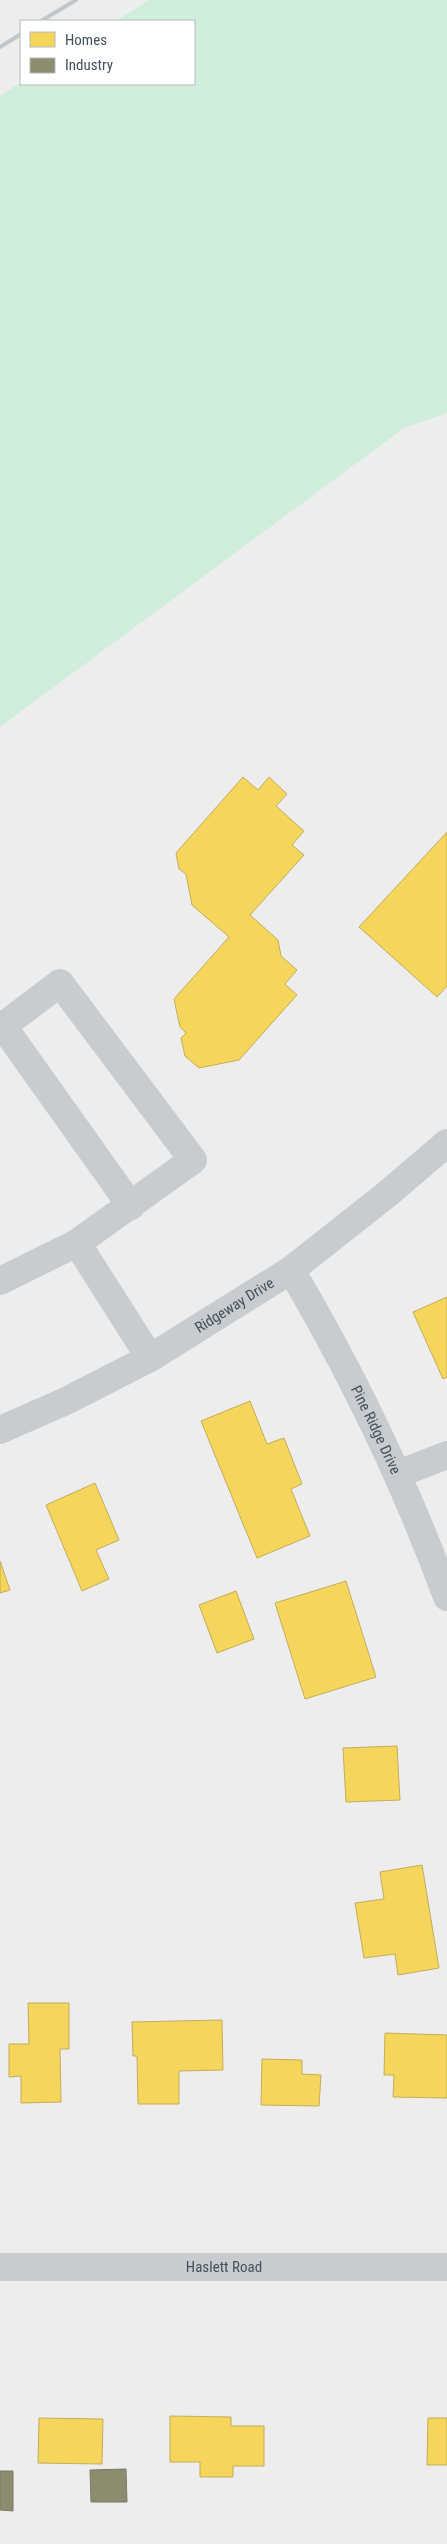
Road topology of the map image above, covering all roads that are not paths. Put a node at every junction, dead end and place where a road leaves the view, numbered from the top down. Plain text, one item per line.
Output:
1 (447, 1143) edge
2 (131, 1206) junction
3 (77, 1243) junction
4 (291, 1270) junction
5 (0, 1281) edge
6 (150, 1358) junction
7 (0, 1430) edge
8 (447, 1455) edge
9 (398, 1474) junction
10 (447, 1597) edge
11 (0, 2267) edge
12 (447, 2267) edge

1 - 4 street, Ridgeway Drive
2 - 2 street
2 - 3 street
3 - 5 street
3 - 6 street
4 - 6 street, Ridgeway Drive
4 - 9 street, Pine Ridge Drive
6 - 7 street, Ridgeway Drive
8 - 9 street
9 - 10 street, Pine Ridge Drive
11 - 12 street, Haslett Road

